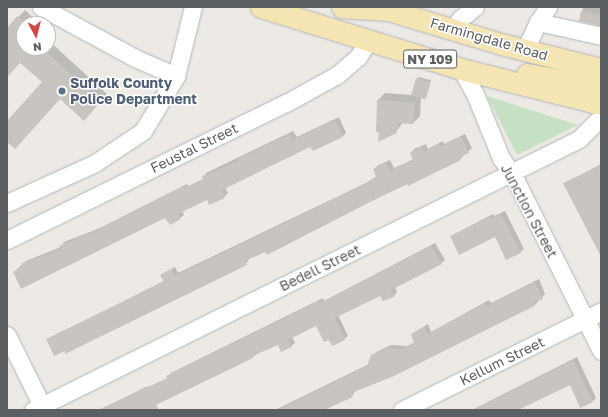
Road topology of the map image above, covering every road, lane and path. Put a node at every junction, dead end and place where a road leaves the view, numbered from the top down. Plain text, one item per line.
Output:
1 (41, 7) edge
2 (193, 7) edge
3 (261, 7) edge
4 (342, 7) edge
5 (475, 7) edge
6 (548, 7) edge
7 (382, 8) edge
8 (538, 22) junction
9 (453, 30) junction
10 (601, 36) edge
11 (369, 40) junction
12 (525, 50) junction
13 (601, 69) edge
14 (470, 71) junction
15 (176, 76) junction
16 (601, 87) edge
17 (601, 104) edge
18 (601, 117) edge
19 (512, 173) junction
20 (7, 203) edge
21 (7, 240) edge
22 (601, 311) edge
23 (585, 319) junction
24 (7, 335) edge
25 (601, 351) edge
26 (40, 409) edge
27 (402, 410) edge

1 - 15 street
2 - 15 street
3 - 11 main road, NY 109
4 - 7 main road, Farmingdale Road
5 - 9 street
6 - 8 street
7 - 9 main road, Farmingdale Road / NY 109
8 - 10 street
8 - 12 street
9 - 12 main road, Farmingdale Road / NY 109
11 - 14 main road, NY 109
11 - 21 street, Feustal Street
12 - 13 main road, Farmingdale Road / NY 109
14 - 16 main road
14 - 17 main road, NY 109
14 - 19 street, Junction Street
15 - 20 street
18 - 19 street, Bedell Street
19 - 23 street, Junction Street
19 - 26 street, Bedell Street
22 - 23 street, Kellum Street
23 - 25 street, Junction Street
23 - 27 street, Kellum Street
24 - 26 street

